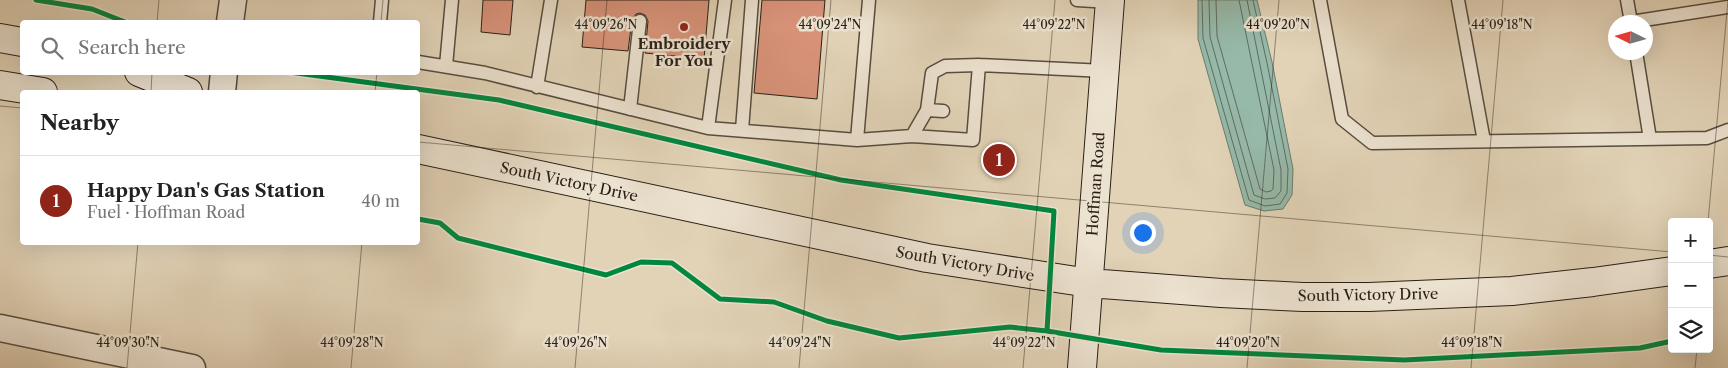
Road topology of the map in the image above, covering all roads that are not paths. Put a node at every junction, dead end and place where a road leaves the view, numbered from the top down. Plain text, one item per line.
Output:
1 (233, 0) edge
2 (382, 0) edge
3 (452, 0) edge
4 (551, 0) edge
5 (725, 0) edge
6 (752, 0) edge
7 (869, 0) edge
8 (1076, 0) edge
9 (1320, 0) edge
10 (1458, 0) edge
11 (1627, 0) edge
12 (1110, 1) edge
13 (1728, 8) edge
14 (1630, 15) edge
15 (1653, 19) edge
16 (230, 20) edge
17 (380, 20) edge
18 (640, 21) dead end
19 (0, 38) edge
20 (20, 42) edge
21 (1637, 60) edge
22 (420, 62) edge
23 (979, 65) junction
24 (446, 66) junction
25 (1105, 71) junction
26 (146, 75) edge
27 (224, 75) edge
28 (0, 85) edge
29 (537, 87) junction
30 (31, 90) edge
31 (183, 90) edge
32 (222, 90) edge
33 (630, 109) junction
34 (927, 110) junction
35 (944, 111) dead end
36 (708, 128) junction
37 (742, 130) junction
38 (1728, 130) edge
39 (912, 136) junction
40 (1650, 139) junction
41 (858, 140) junction
42 (1484, 141) junction
43 (420, 149) edge
44 (1728, 261) edge
45 (1713, 263) edge
46 (1668, 272) edge
47 (1088, 283) junction
48 (0, 328) edge
49 (192, 368) edge
50 (1082, 368) edge

1 - 16 street
2 - 17 lane
3 - 24 lane
4 - 29 lane
5 - 36 lane
6 - 37 lane
7 - 41 lane
8 - 12 lane
9 - 42 lane
10 - 42 lane
11 - 14 lane
12 - 25 main road, Hoffman Road
13 - 15 lane
18 - 33 lane
19 - 20 main road
21 - 40 lane
22 - 24 lane
23 - 25 lane
23 - 34 lane
23 - 39 lane
24 - 29 lane
25 - 47 main road, Hoffman Road
26 - 31 main road
27 - 32 street
28 - 30 main road
29 - 33 lane
33 - 36 lane
34 - 35 lane
34 - 39 lane
36 - 37 lane
37 - 41 lane
38 - 40 lane
39 - 41 lane
40 - 42 lane
43 - 47 main road, South Victory Drive
44 - 45 main road
46 - 47 main road, South Victory Drive
47 - 50 main road, Hoffman Road
48 - 49 street

